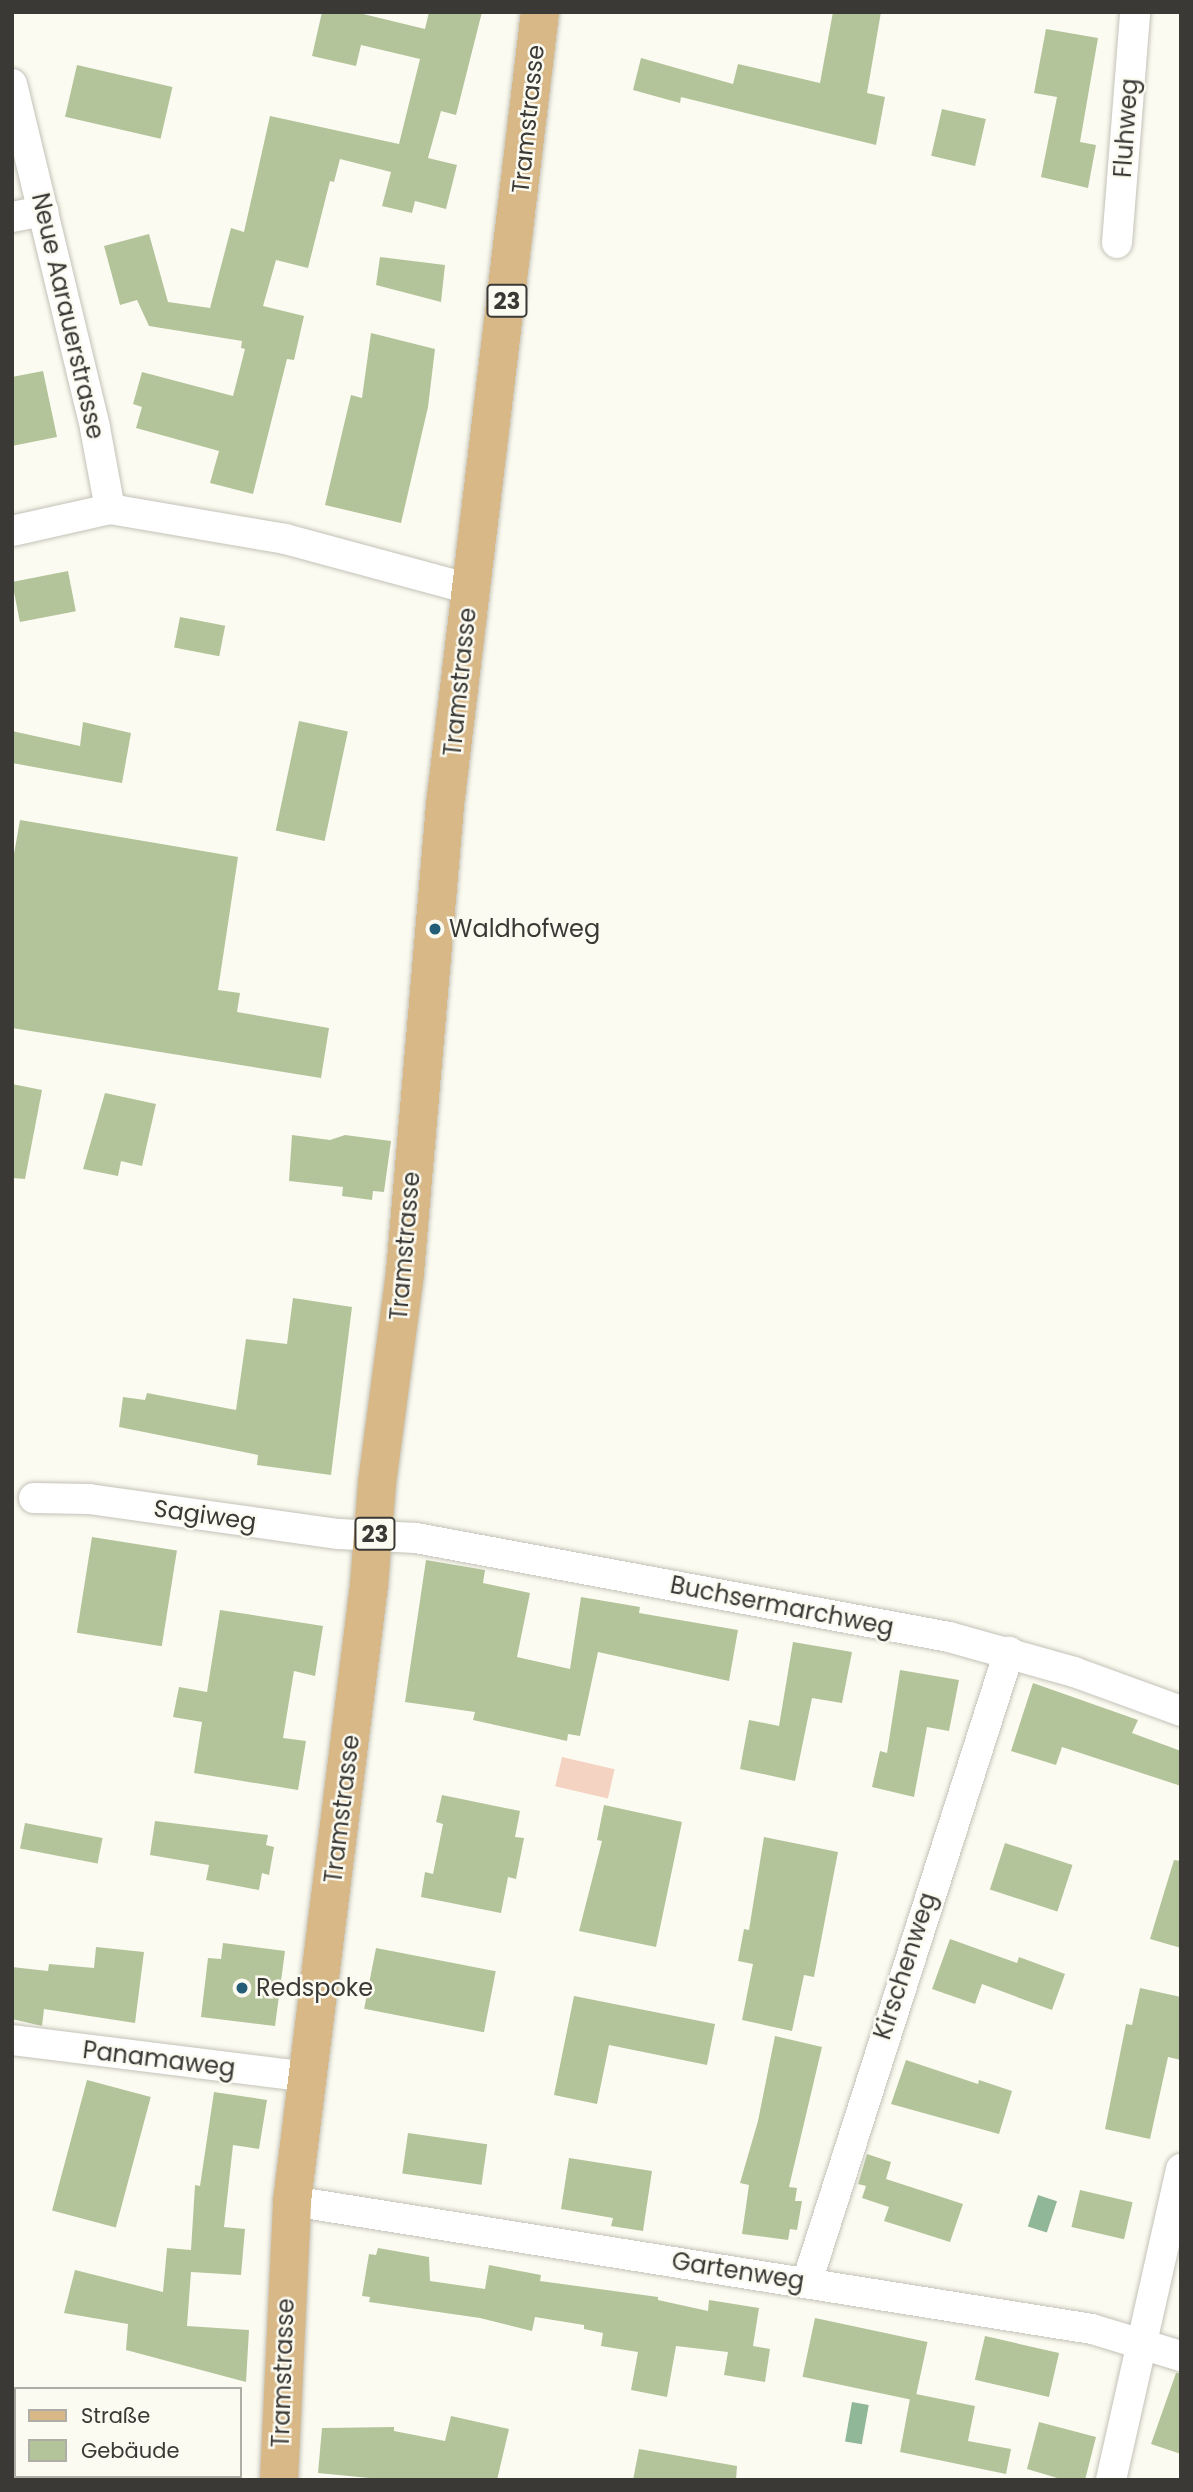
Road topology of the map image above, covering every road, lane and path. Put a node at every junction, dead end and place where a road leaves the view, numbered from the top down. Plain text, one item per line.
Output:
1 (540, 12) edge
2 (1135, 12) edge
3 (12, 84) edge
4 (43, 211) junction
5 (12, 218) edge
6 (1117, 243) dead end
7 (110, 509) junction
8 (12, 531) edge
9 (470, 589) junction
10 (34, 1498) dead end
11 (375, 1533) junction
12 (1009, 1652) junction
13 (1181, 1711) edge
14 (12, 2040) edge
15 (307, 2077) junction
16 (1181, 2169) edge
17 (292, 2201) junction
18 (807, 2282) junction
19 (1145, 2344) junction
20 (1181, 2356) edge
21 (279, 2480) edge
22 (1111, 2480) edge

1 - 9 main road, Tramstrasse / 23
2 - 6 street, Fluhweg
3 - 4 street, Neue Aarauerstrasse
4 - 5 street
4 - 7 street, Neue Aarauerstrasse
7 - 8 street
7 - 9 street
9 - 11 main road, Tramstrasse / 23
10 - 11 street, Sagiweg
11 - 12 street, Buchsermarchweg
11 - 15 main road, Tramstrasse / 23
12 - 13 street, Buchsermarchweg
12 - 18 street, Kirschenweg
14 - 15 street, Panamaweg
15 - 17 main road, Tramstrasse / 23
16 - 19 street
17 - 18 street, Gartenweg
17 - 21 main road, Tramstrasse / 23
18 - 19 street, Gartenweg
19 - 20 street, Gartenweg
19 - 22 street

